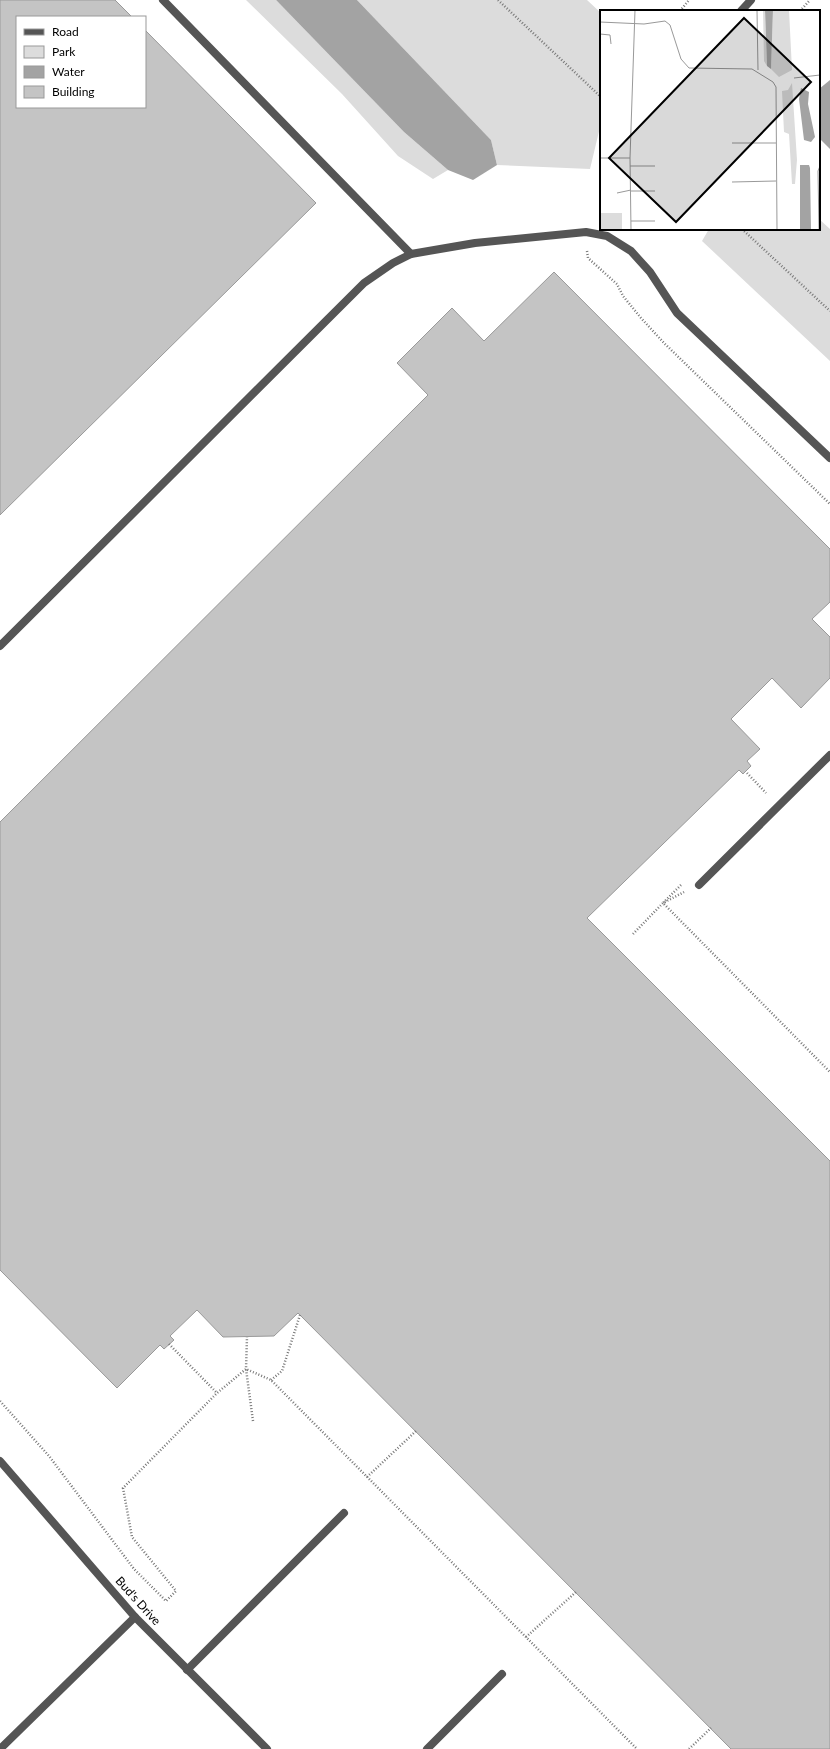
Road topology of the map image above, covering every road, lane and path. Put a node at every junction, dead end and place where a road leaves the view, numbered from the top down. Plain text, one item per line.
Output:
1 (163, 0) edge
2 (498, 0) edge
3 (689, 0) edge
4 (751, 0) edge
5 (810, 0) edge
6 (681, 10) edge
7 (742, 10) edge
8 (801, 10) edge
9 (600, 97) edge
10 (743, 230) edge
11 (586, 232) junction
12 (411, 254) junction
13 (830, 311) edge
14 (830, 458) edge
15 (830, 504) edge
16 (0, 646) edge
17 (830, 755) edge
18 (747, 772) dead end
19 (768, 795) dead end
20 (685, 881) dead end
21 (699, 885) joint
22 (663, 904) junction
23 (633, 934) dead end
24 (830, 1072) edge
25 (300, 1315) dead end
26 (247, 1336) dead end
27 (169, 1344) dead end
28 (246, 1369) junction
29 (271, 1380) junction
30 (217, 1393) junction
31 (0, 1401) edge
32 (253, 1421) dead end
33 (416, 1431) dead end
34 (0, 1461) edge
35 (367, 1477) junction
36 (344, 1513) dead end
37 (576, 1592) dead end
38 (135, 1617) junction
39 (526, 1637) junction
40 (187, 1670) junction
41 (502, 1674) dead end
42 (711, 1728) dead end
43 (0, 1749) edge
44 (267, 1749) edge
45 (427, 1749) edge
46 (637, 1749) edge
47 (689, 1749) edge

1 - 12 street
2 - 9 path
3 - 6 path
4 - 7 street
5 - 8 path
10 - 13 path
11 - 12 street
11 - 14 street
11 - 15 path
12 - 16 street
17 - 21 street
18 - 19 path
20 - 22 path
21 - 22 path
22 - 23 path
22 - 24 path
25 - 29 path
26 - 28 path
27 - 30 path
28 - 29 path
28 - 30 path
28 - 32 path
29 - 35 path
30 - 31 path
33 - 35 path
34 - 38 street, Bud's Drive
35 - 39 path
36 - 40 street
37 - 39 path
38 - 40 street, Bud's Drive
38 - 43 street
39 - 46 path
40 - 44 street, Bud's Drive
41 - 45 street
42 - 47 path

